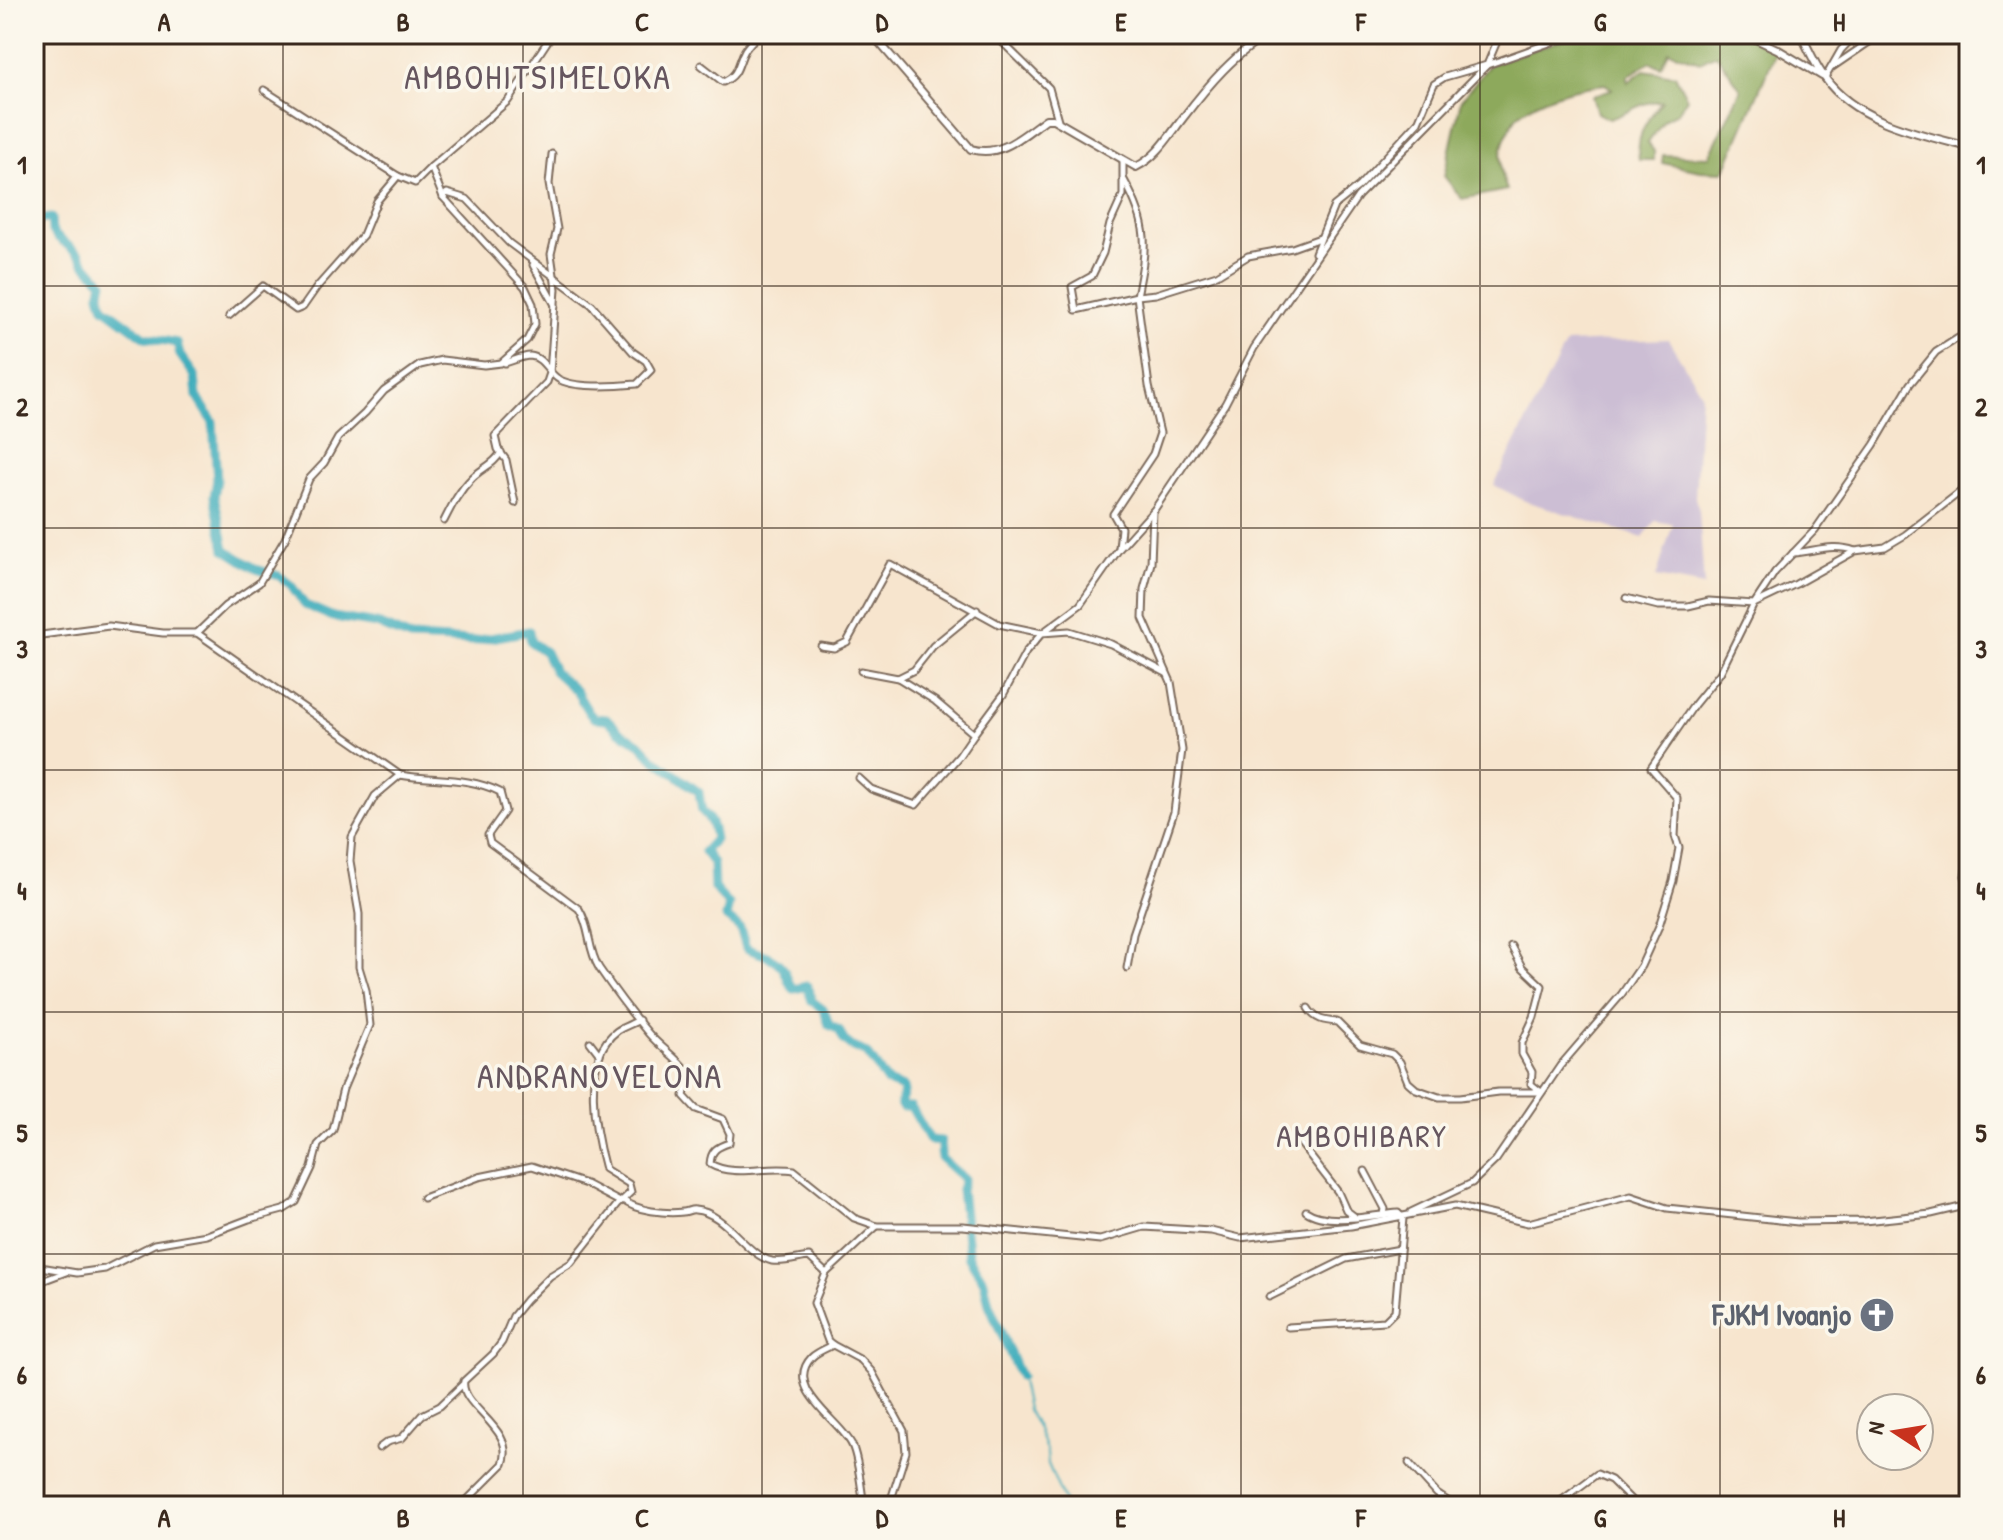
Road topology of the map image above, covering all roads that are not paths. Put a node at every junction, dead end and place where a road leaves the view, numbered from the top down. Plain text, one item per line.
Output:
1 (557, 34) edge
2 (759, 34) edge
3 (872, 34) edge
4 (994, 34) edge
5 (1272, 34) edge
6 (1500, 34) edge
7 (1575, 34) edge
8 (1745, 34) edge
9 (1801, 34) edge
10 (1856, 34) edge
11 (1881, 34) edge
12 (701, 65) dead end
13 (1487, 65) junction
14 (1831, 68) junction
15 (1825, 78) junction
16 (264, 90) dead end
17 (1058, 120) junction
18 (1969, 147) edge
19 (552, 154) dead end
20 (1123, 161) junction
21 (431, 167) junction
22 (398, 176) junction
23 (1124, 179) junction
24 (443, 197) junction
25 (1320, 238) junction
26 (1313, 258) junction
27 (533, 264) junction
28 (554, 277) junction
29 (1137, 296) junction
30 (556, 306) junction
31 (229, 316) dead end
32 (1969, 338) edge
33 (501, 363) junction
34 (550, 373) junction
35 (501, 451) junction
36 (1969, 485) edge
37 (515, 503) dead end
38 (1154, 510) junction
39 (444, 521) dead end
40 (1119, 549) junction
41 (1855, 551) junction
42 (1792, 553) junction
43 (1626, 598) dead end
44 (1754, 604) junction
45 (977, 610) junction
46 (197, 633) junction
47 (1042, 633) junction
48 (34, 636) edge
49 (821, 646) dead end
50 (861, 671) dead end
51 (1167, 674) junction
52 (898, 678) junction
53 (974, 734) junction
54 (400, 775) junction
55 (859, 778) dead end
56 (1969, 856) edge
57 (1969, 887) edge
58 (1511, 946) dead end
59 (1127, 968) dead end
60 (1308, 1008) dead end
61 (639, 1020) junction
62 (590, 1042) dead end
63 (600, 1055) junction
64 (1541, 1092) junction
65 (1301, 1144) dead end
66 (1365, 1171) dead end
67 (423, 1198) dead end
68 (622, 1201) junction
69 (1969, 1205) edge
70 (1306, 1211) dead end
71 (1384, 1214) junction
72 (1355, 1217) junction
73 (1403, 1218) junction
74 (877, 1226) junction
75 (1400, 1249) junction
76 (34, 1266) edge
77 (67, 1272) junction
78 (826, 1273) junction
79 (34, 1284) edge
80 (1269, 1297) dead end
81 (1288, 1327) dead end
82 (833, 1345) junction
83 (462, 1385) junction
84 (379, 1448) dead end
85 (1409, 1463) dead end
86 (461, 1506) edge
87 (864, 1506) edge
88 (889, 1506) edge
89 (1455, 1506) edge
90 (1554, 1506) edge
91 (1637, 1506) edge

1 - 21 street
2 - 12 street
3 - 17 street
4 - 17 street
5 - 20 street
6 - 13 street
7 - 13 street
8 - 15 street
9 - 15 street
10 - 14 street
11 - 14 street
13 - 25 street
13 - 26 street
14 - 15 street
15 - 18 street
16 - 22 street
17 - 20 street
19 - 28 street
20 - 23 street
21 - 22 street
21 - 24 street
22 - 31 street
23 - 29 street
23 - 29 street
24 - 27 street
24 - 33 street
25 - 26 street
25 - 29 street
26 - 38 street
27 - 28 street
27 - 30 street
28 - 30 street
28 - 34 street
29 - 40 street
30 - 34 street
32 - 42 street
33 - 34 street
33 - 46 street
34 - 35 street
35 - 37 street
35 - 39 street
36 - 41 street
38 - 40 street
38 - 51 street
40 - 47 street
41 - 42 street
41 - 44 street
42 - 44 street
43 - 44 street
44 - 64 street
45 - 47 street
45 - 49 street
45 - 52 street
46 - 48 street
46 - 54 street
47 - 51 street
47 - 53 street
50 - 52 street
51 - 59 street
52 - 53 street
53 - 55 street
54 - 61 street
54 - 77 street
56 - 57 street
58 - 64 street
60 - 64 street
61 - 63 street
61 - 74 street
62 - 63 street
63 - 68 street
64 - 73 street
65 - 72 street
66 - 71 street
67 - 68 street
68 - 78 street
68 - 83 street
69 - 73 street
70 - 72 street
71 - 72 street
71 - 73 street
73 - 74 street
73 - 75 street
74 - 78 street
75 - 80 street
75 - 81 street
76 - 77 street
77 - 79 street
78 - 82 street
82 - 87 street
82 - 88 street
83 - 84 street
83 - 86 street
85 - 89 street
90 - 91 street

